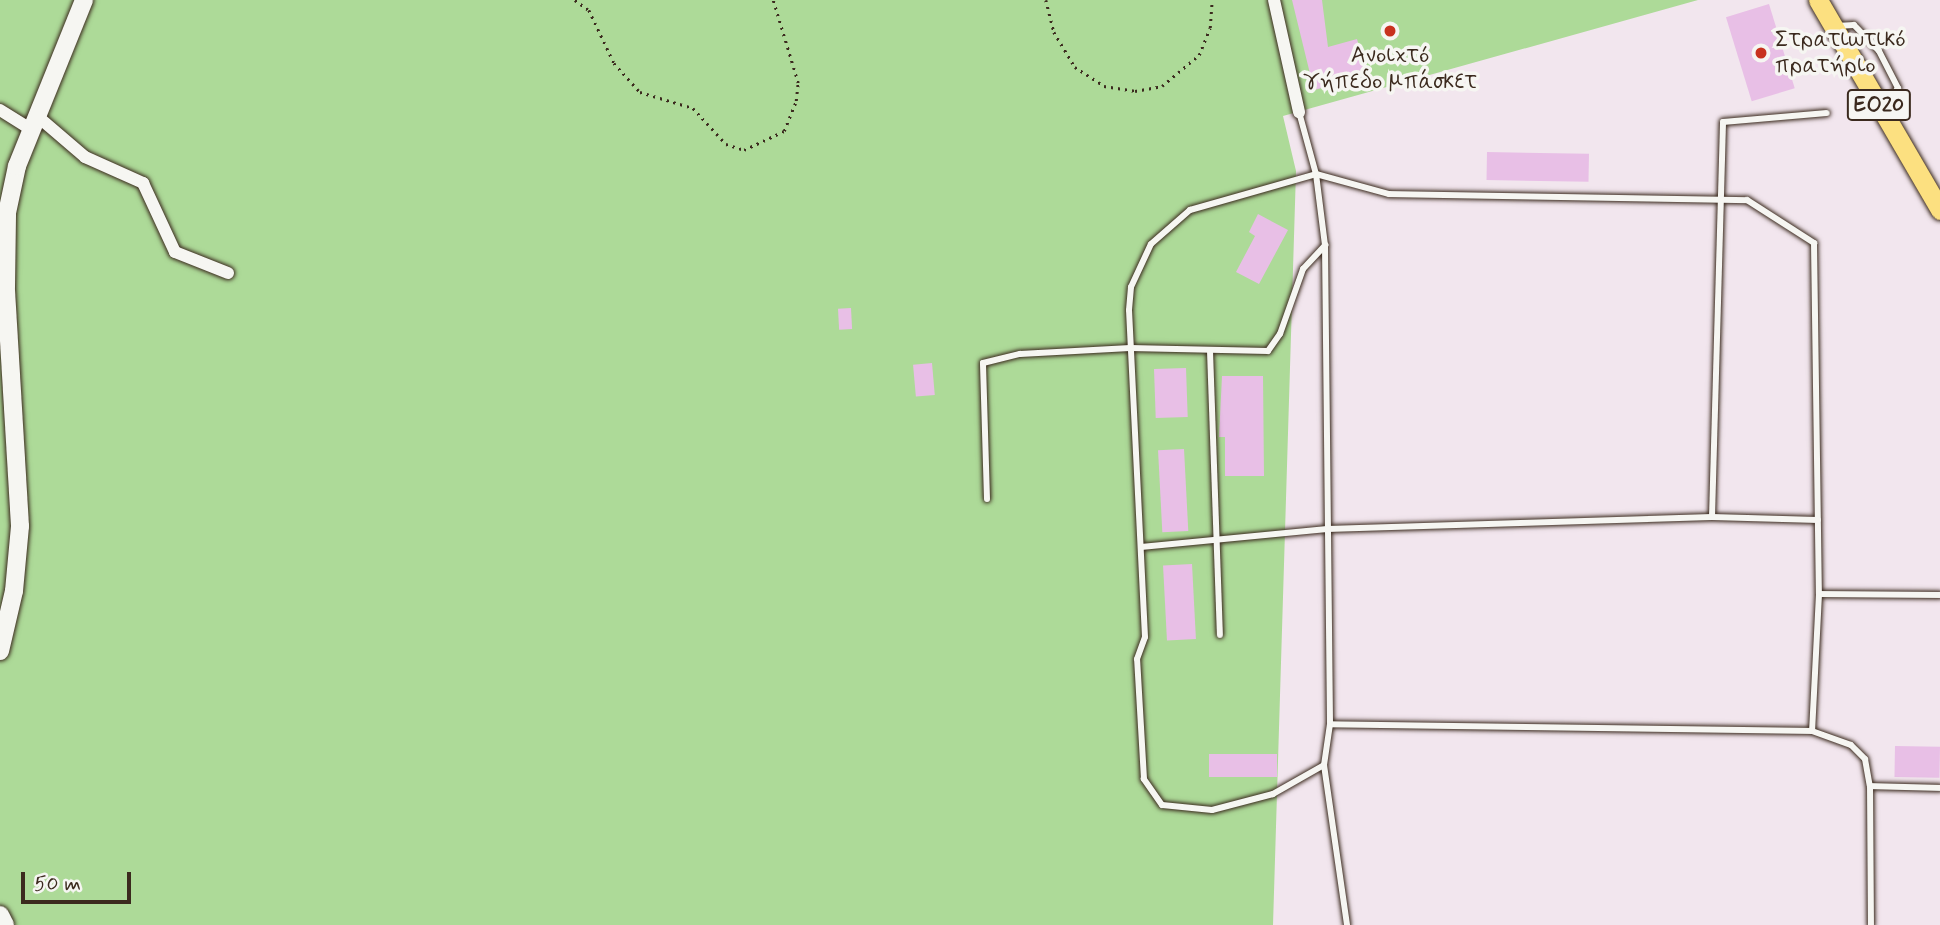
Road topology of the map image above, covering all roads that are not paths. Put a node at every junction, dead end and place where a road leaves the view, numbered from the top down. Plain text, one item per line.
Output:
1 (84, 0) edge
2 (1274, 0) edge
3 (1818, 0) edge
4 (1834, 27) junction
5 (0, 110) edge
6 (1882, 110) junction
7 (1299, 112) joint
8 (1827, 113) dead end
9 (34, 122) junction
10 (1317, 174) junction
11 (1718, 198) junction
12 (1940, 210) edge
13 (1325, 245) junction
14 (228, 273) dead end
15 (1130, 348) junction
16 (1210, 351) junction
17 (987, 499) dead end
18 (1712, 517) junction
19 (1818, 520) junction
20 (1327, 529) junction
21 (1219, 538) junction
22 (1140, 547) junction
23 (1819, 594) junction
24 (1940, 595) edge
25 (1220, 635) dead end
26 (0, 651) edge
27 (1330, 724) junction
28 (1812, 731) junction
29 (1324, 765) junction
30 (1870, 786) junction
31 (1940, 788) edge
32 (0, 915) edge
33 (5, 925) edge
34 (1347, 925) edge
35 (1871, 925) edge

1 - 9 street
2 - 7 street
3 - 4 main road, ΕΟ20
4 - 6 main road, ΕΟ20
4 - 6 lane
5 - 9 street
6 - 12 main road, ΕΟ20
7 - 10 lane
8 - 11 lane
9 - 14 street
9 - 26 street
10 - 11 lane
10 - 13 lane
10 - 15 lane
11 - 18 lane
11 - 19 lane
13 - 16 lane
13 - 20 lane
15 - 16 lane
15 - 17 lane
15 - 22 lane
16 - 21 lane
18 - 19 lane
18 - 20 lane
19 - 23 lane
20 - 21 lane
20 - 27 lane
21 - 22 lane
21 - 25 lane
22 - 29 lane
23 - 24 lane
23 - 28 lane
27 - 28 lane
27 - 29 lane
28 - 30 lane
29 - 34 lane
30 - 31 lane
30 - 35 lane
32 - 33 street

